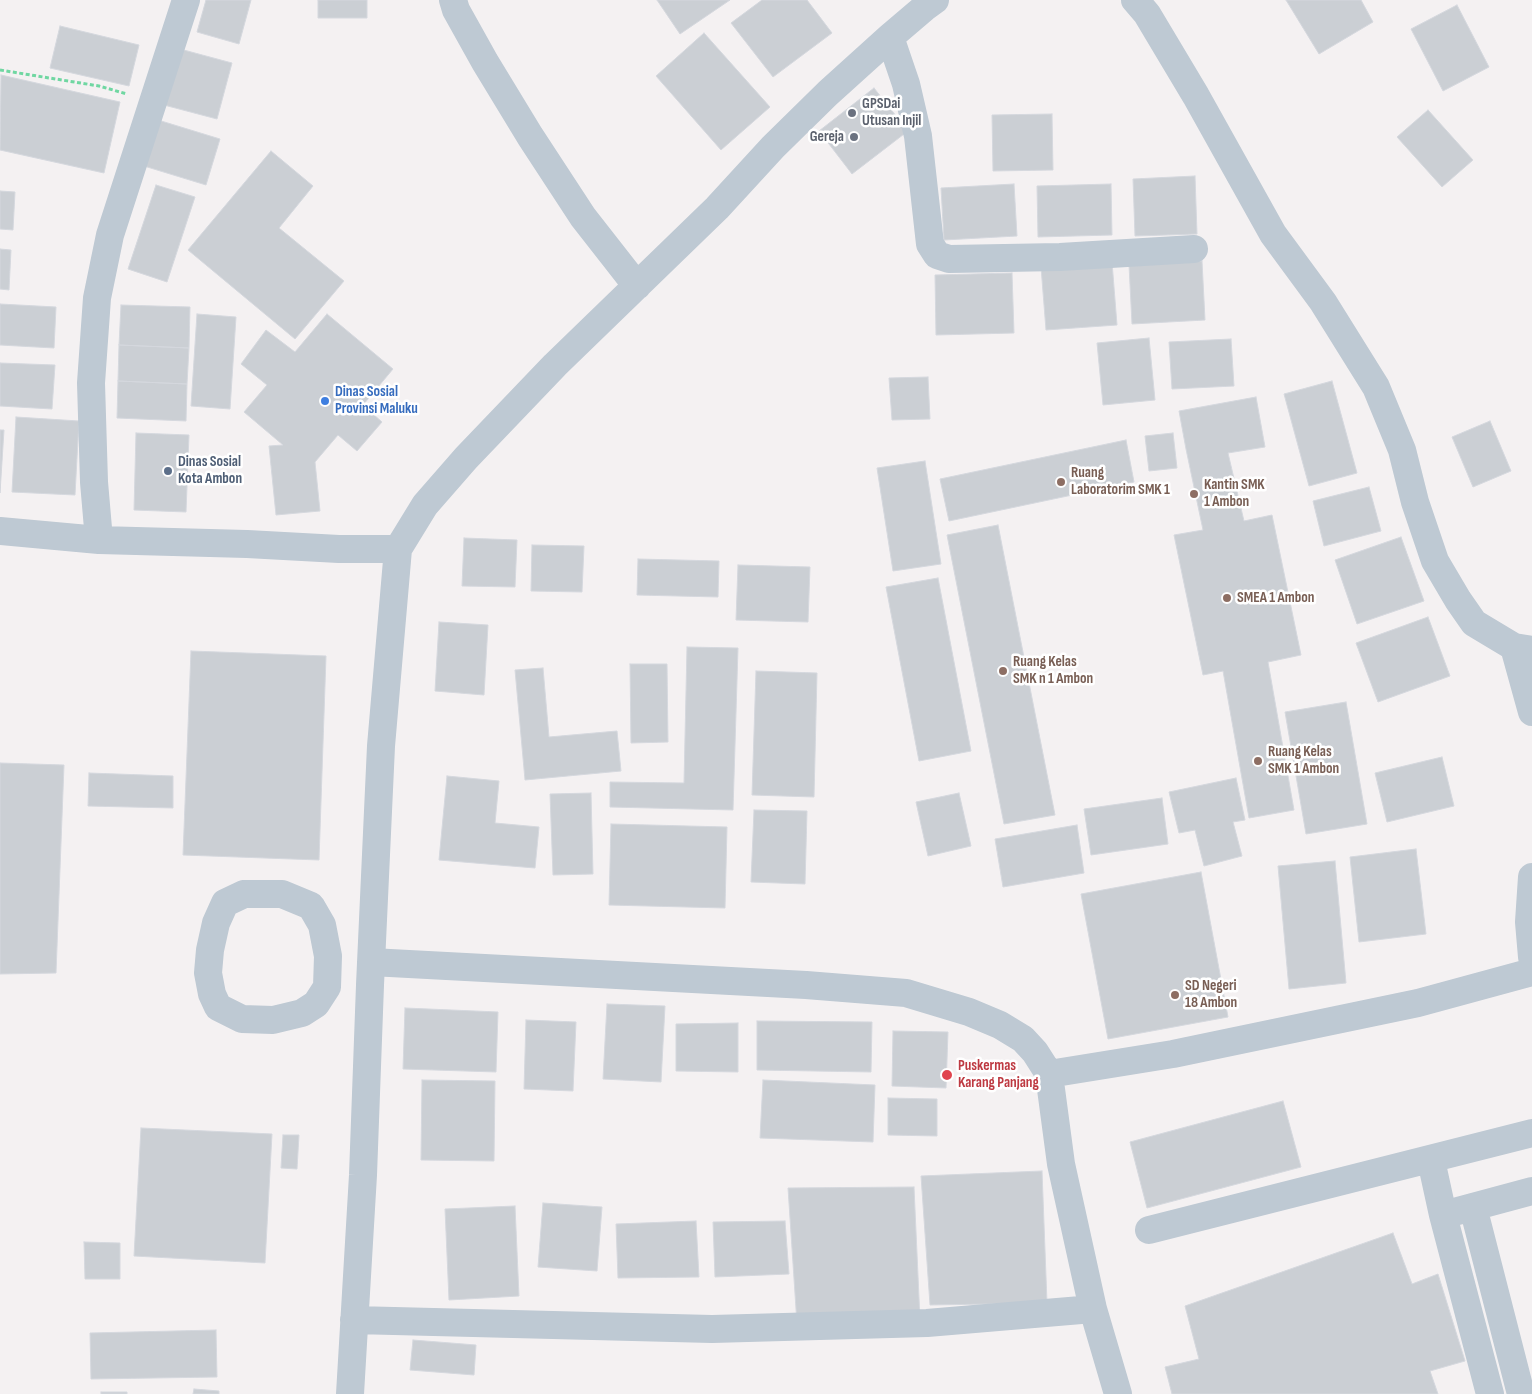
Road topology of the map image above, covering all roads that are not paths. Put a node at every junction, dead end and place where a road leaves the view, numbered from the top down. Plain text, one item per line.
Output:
1 (186, 0) edge
2 (453, 0) edge
3 (935, 0) edge
4 (1135, 0) edge
5 (890, 37) junction
6 (1194, 249) dead end
7 (637, 286) junction
8 (0, 531) edge
9 (99, 540) junction
10 (398, 549) junction
11 (1523, 649) edge
12 (1532, 712) edge
13 (1532, 877) edge
14 (1532, 957) edge
15 (1532, 972) edge
16 (370, 974) junction
17 (326, 987) junction
18 (1049, 1074) junction
19 (1532, 1133) edge
20 (1431, 1160) junction
21 (1532, 1191) edge
22 (1473, 1207) junction
23 (1443, 1215) junction
24 (1149, 1230) dead end
25 (1094, 1309) junction
26 (354, 1320) junction
27 (350, 1394) edge
28 (1118, 1394) edge
29 (1490, 1394) edge
30 (1521, 1394) edge

1 - 9 street
2 - 7 street
3 - 5 street
4 - 11 street
5 - 6 street
5 - 7 street
7 - 10 street
8 - 9 street
9 - 10 street
10 - 16 street
11 - 12 street
13 - 14 street
15 - 18 street
16 - 17 street
16 - 18 street
16 - 26 street
17 - 17 street
18 - 25 street
19 - 20 street
20 - 23 street
20 - 24 street
21 - 22 street
22 - 23 street
22 - 30 street
23 - 29 street
25 - 26 street
25 - 28 street
26 - 27 street

